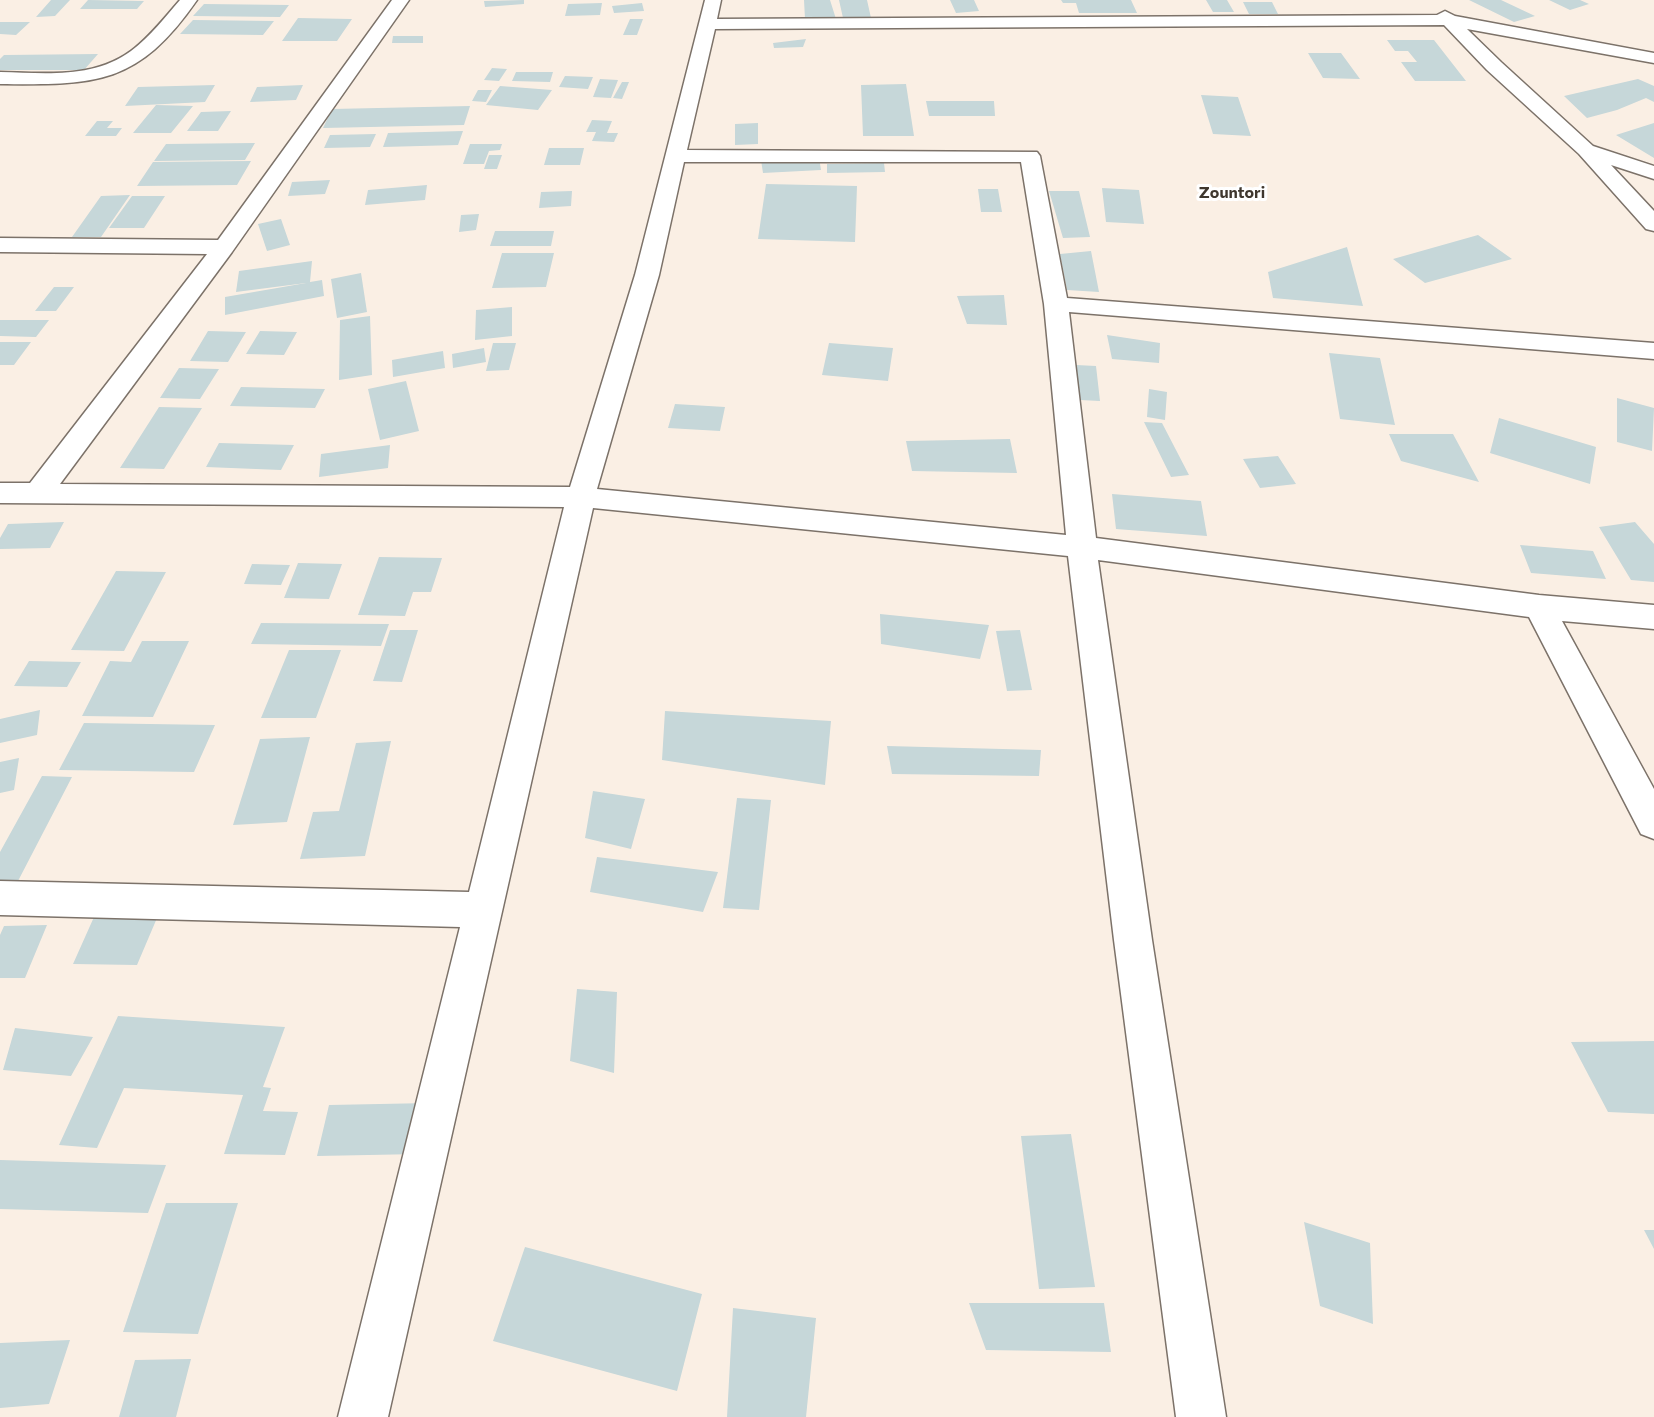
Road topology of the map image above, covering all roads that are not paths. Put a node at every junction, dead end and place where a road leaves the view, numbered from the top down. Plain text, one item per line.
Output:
1 (189, 0) edge
2 (401, 0) edge
3 (1429, 0) edge
4 (710, 12) edge
5 (1449, 20) junction
6 (1654, 58) edge
7 (0, 78) edge
8 (1586, 150) junction
9 (676, 156) junction
10 (1654, 173) edge
11 (1654, 224) edge
12 (0, 245) edge
13 (224, 247) junction
14 (1056, 304) junction
15 (1654, 351) edge
16 (0, 493) edge
17 (38, 494) junction
18 (580, 497) junction
19 (1082, 547) junction
20 (1539, 607) junction
21 (1654, 617) edge
22 (1654, 823) edge
23 (0, 898) edge
24 (483, 910) junction
25 (363, 1417) edge
26 (1201, 1417) edge

1 - 7 street
2 - 13 street
3 - 5 street
4 - 5 street
4 - 9 street
5 - 6 street
5 - 8 street
8 - 10 street
8 - 11 street
9 - 14 street
9 - 18 street
12 - 13 street
13 - 17 street
14 - 15 street
14 - 19 street
16 - 17 street
17 - 18 street
18 - 19 street
18 - 24 street
19 - 20 street
19 - 26 street
20 - 21 street
20 - 22 street
23 - 24 street
24 - 25 street

